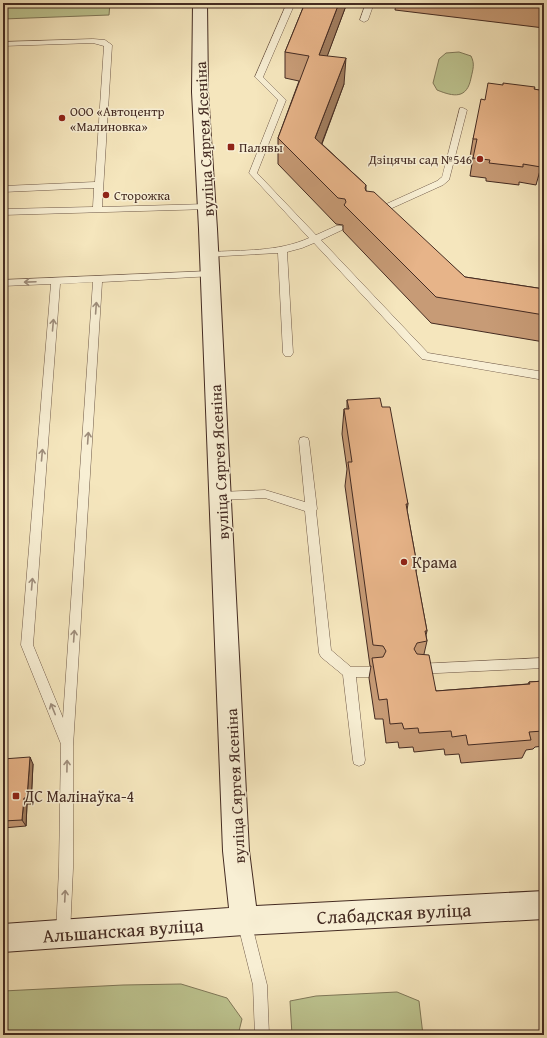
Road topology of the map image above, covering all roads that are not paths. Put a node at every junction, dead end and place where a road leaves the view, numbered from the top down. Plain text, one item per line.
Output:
1 (200, 3) edge
2 (291, 3) edge
3 (370, 3) edge
4 (364, 20) dead end
5 (3, 44) edge
6 (463, 110) dead end
7 (99, 186) junction
8 (3, 189) edge
9 (207, 207) junction
10 (97, 210) junction
11 (3, 212) edge
12 (368, 215) edge
13 (339, 228) dead end
14 (315, 239) junction
15 (282, 250) junction
16 (210, 265) junction
17 (98, 279) junction
18 (56, 281) junction
19 (3, 283) edge
20 (288, 353) dead end
21 (544, 376) edge
22 (304, 441) dead end
23 (220, 496) junction
24 (312, 509) junction
25 (544, 663) edge
26 (416, 669) edge
27 (348, 672) junction
28 (375, 672) edge
29 (67, 746) junction
30 (359, 760) dead end
31 (544, 905) edge
32 (244, 921) junction
33 (63, 935) junction
34 (3, 938) edge
35 (262, 1035) edge

1 - 9 main road, вуліца Сяргея Ясеніна
2 - 14 lane
3 - 4 lane
5 - 7 lane
6 - 12 lane
7 - 8 lane
7 - 10 lane
9 - 10 lane
9 - 16 main road, вуліца Сяргея Ясеніна
10 - 11 lane
13 - 14 lane
14 - 15 lane
14 - 21 lane
15 - 16 lane
15 - 20 lane
16 - 17 lane
16 - 23 main road, вуліца Сяргея Ясеніна
17 - 18 lane
29 -> 17 lane
18 -> 19 lane
29 -> 18 lane
22 - 24 lane
23 - 24 lane
23 - 32 main road, вуліца Сяргея Ясеніна
24 - 27 lane
25 - 26 lane
27 - 28 lane
27 - 30 lane
33 -> 29 lane
31 - 32 main road, Слабадская вуліца
32 - 33 main road, Альшанская вуліца
32 - 35 lane
33 - 34 main road, Альшанская вуліца

